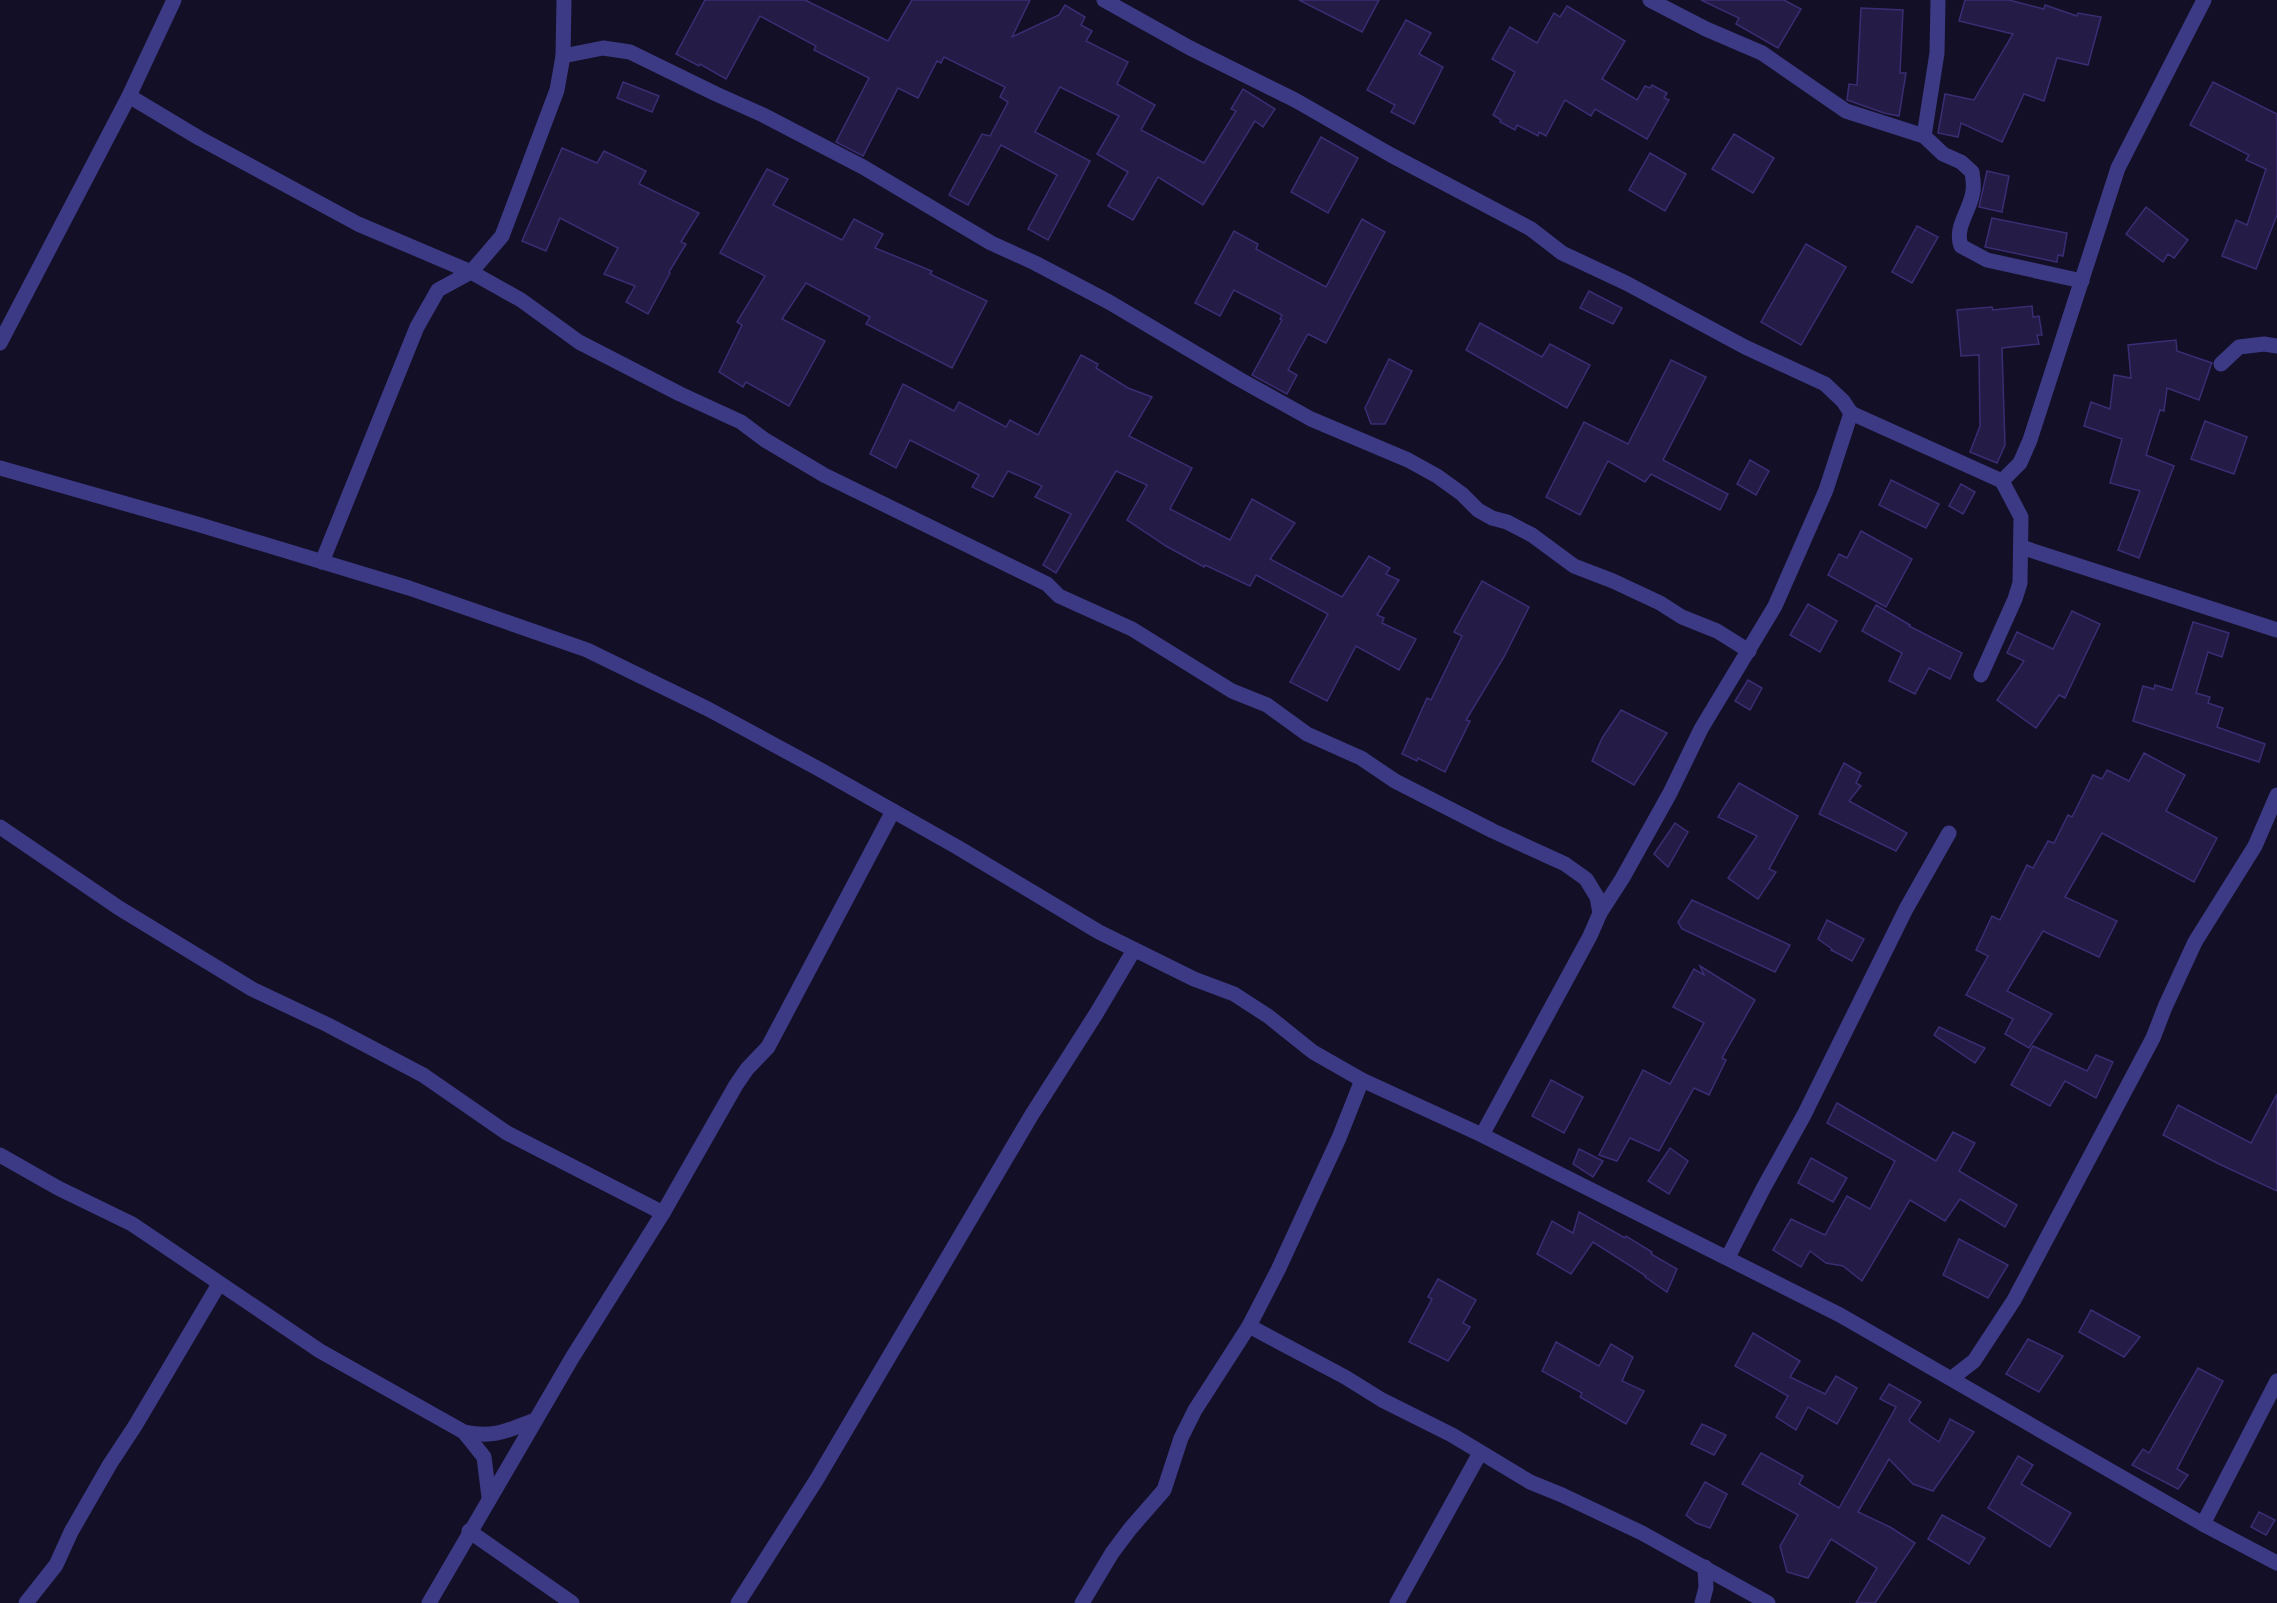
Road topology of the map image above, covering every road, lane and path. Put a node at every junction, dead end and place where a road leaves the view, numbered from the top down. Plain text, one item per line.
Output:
1 (174, 0) edge
2 (564, 0) edge
3 (1104, 0) edge
4 (1650, 0) edge
5 (1938, 0) edge
6 (2204, 0) edge
7 (563, 56) junction
8 (129, 96) junction
9 (1924, 136) junction
10 (471, 272) junction
11 (2082, 281) junction
12 (0, 343) edge
13 (2277, 346) edge
14 (2221, 364) dead end
15 (1851, 413) junction
16 (0, 468) edge
17 (2002, 481) junction
18 (2021, 547) junction
19 (322, 562) junction
20 (2277, 630) edge
21 (1749, 651) junction
22 (1981, 675) dead end
23 (2277, 795) edge
24 (893, 811) junction
25 (0, 827) edge
26 (1949, 833) dead end
27 (1600, 913) junction
28 (1134, 950) junction
29 (1362, 1080) junction
30 (1482, 1135) junction
31 (0, 1155) edge
32 (663, 1213) junction
33 (1728, 1257) junction
34 (219, 1284) junction
35 (1249, 1326) junction
36 (1952, 1378) junction
37 (2277, 1381) edge
38 (535, 1420) junction
39 (464, 1432) junction
40 (1480, 1453) junction
41 (489, 1497) junction
42 (2203, 1524) junction
43 (469, 1531) junction
44 (2277, 1563) edge
45 (1705, 1567) junction
46 (26, 1603) edge
47 (429, 1603) edge
48 (572, 1603) edge
49 (738, 1603) edge
50 (1082, 1603) edge
51 (1397, 1603) edge
52 (1702, 1603) edge
53 (1768, 1603) edge

1 - 8 street
2 - 7 street
3 - 15 street
4 - 9 street
5 - 9 street
6 - 11 street
7 - 10 street
7 - 21 street
8 - 10 street
8 - 12 street
9 - 11 street
10 - 19 street
10 - 27 street
11 - 17 street
13 - 14 street
15 - 17 street
15 - 21 street
16 - 19 street
17 - 18 street
18 - 20 street
18 - 22 street
19 - 24 street
21 - 27 street
23 - 36 street
24 - 28 street
24 - 32 street
25 - 32 street
26 - 33 street
27 - 30 street
28 - 29 street
28 - 49 street
29 - 30 street
29 - 35 street
30 - 33 street
31 - 34 street
32 - 38 street
33 - 36 street
34 - 39 street
34 - 46 street
35 - 40 street
35 - 50 street
36 - 42 street
37 - 42 street
38 - 39 street
38 - 41 street
39 - 41 street
40 - 45 street
40 - 51 street
41 - 43 street
42 - 44 street
43 - 47 street
43 - 48 street
45 - 52 street
45 - 53 street

